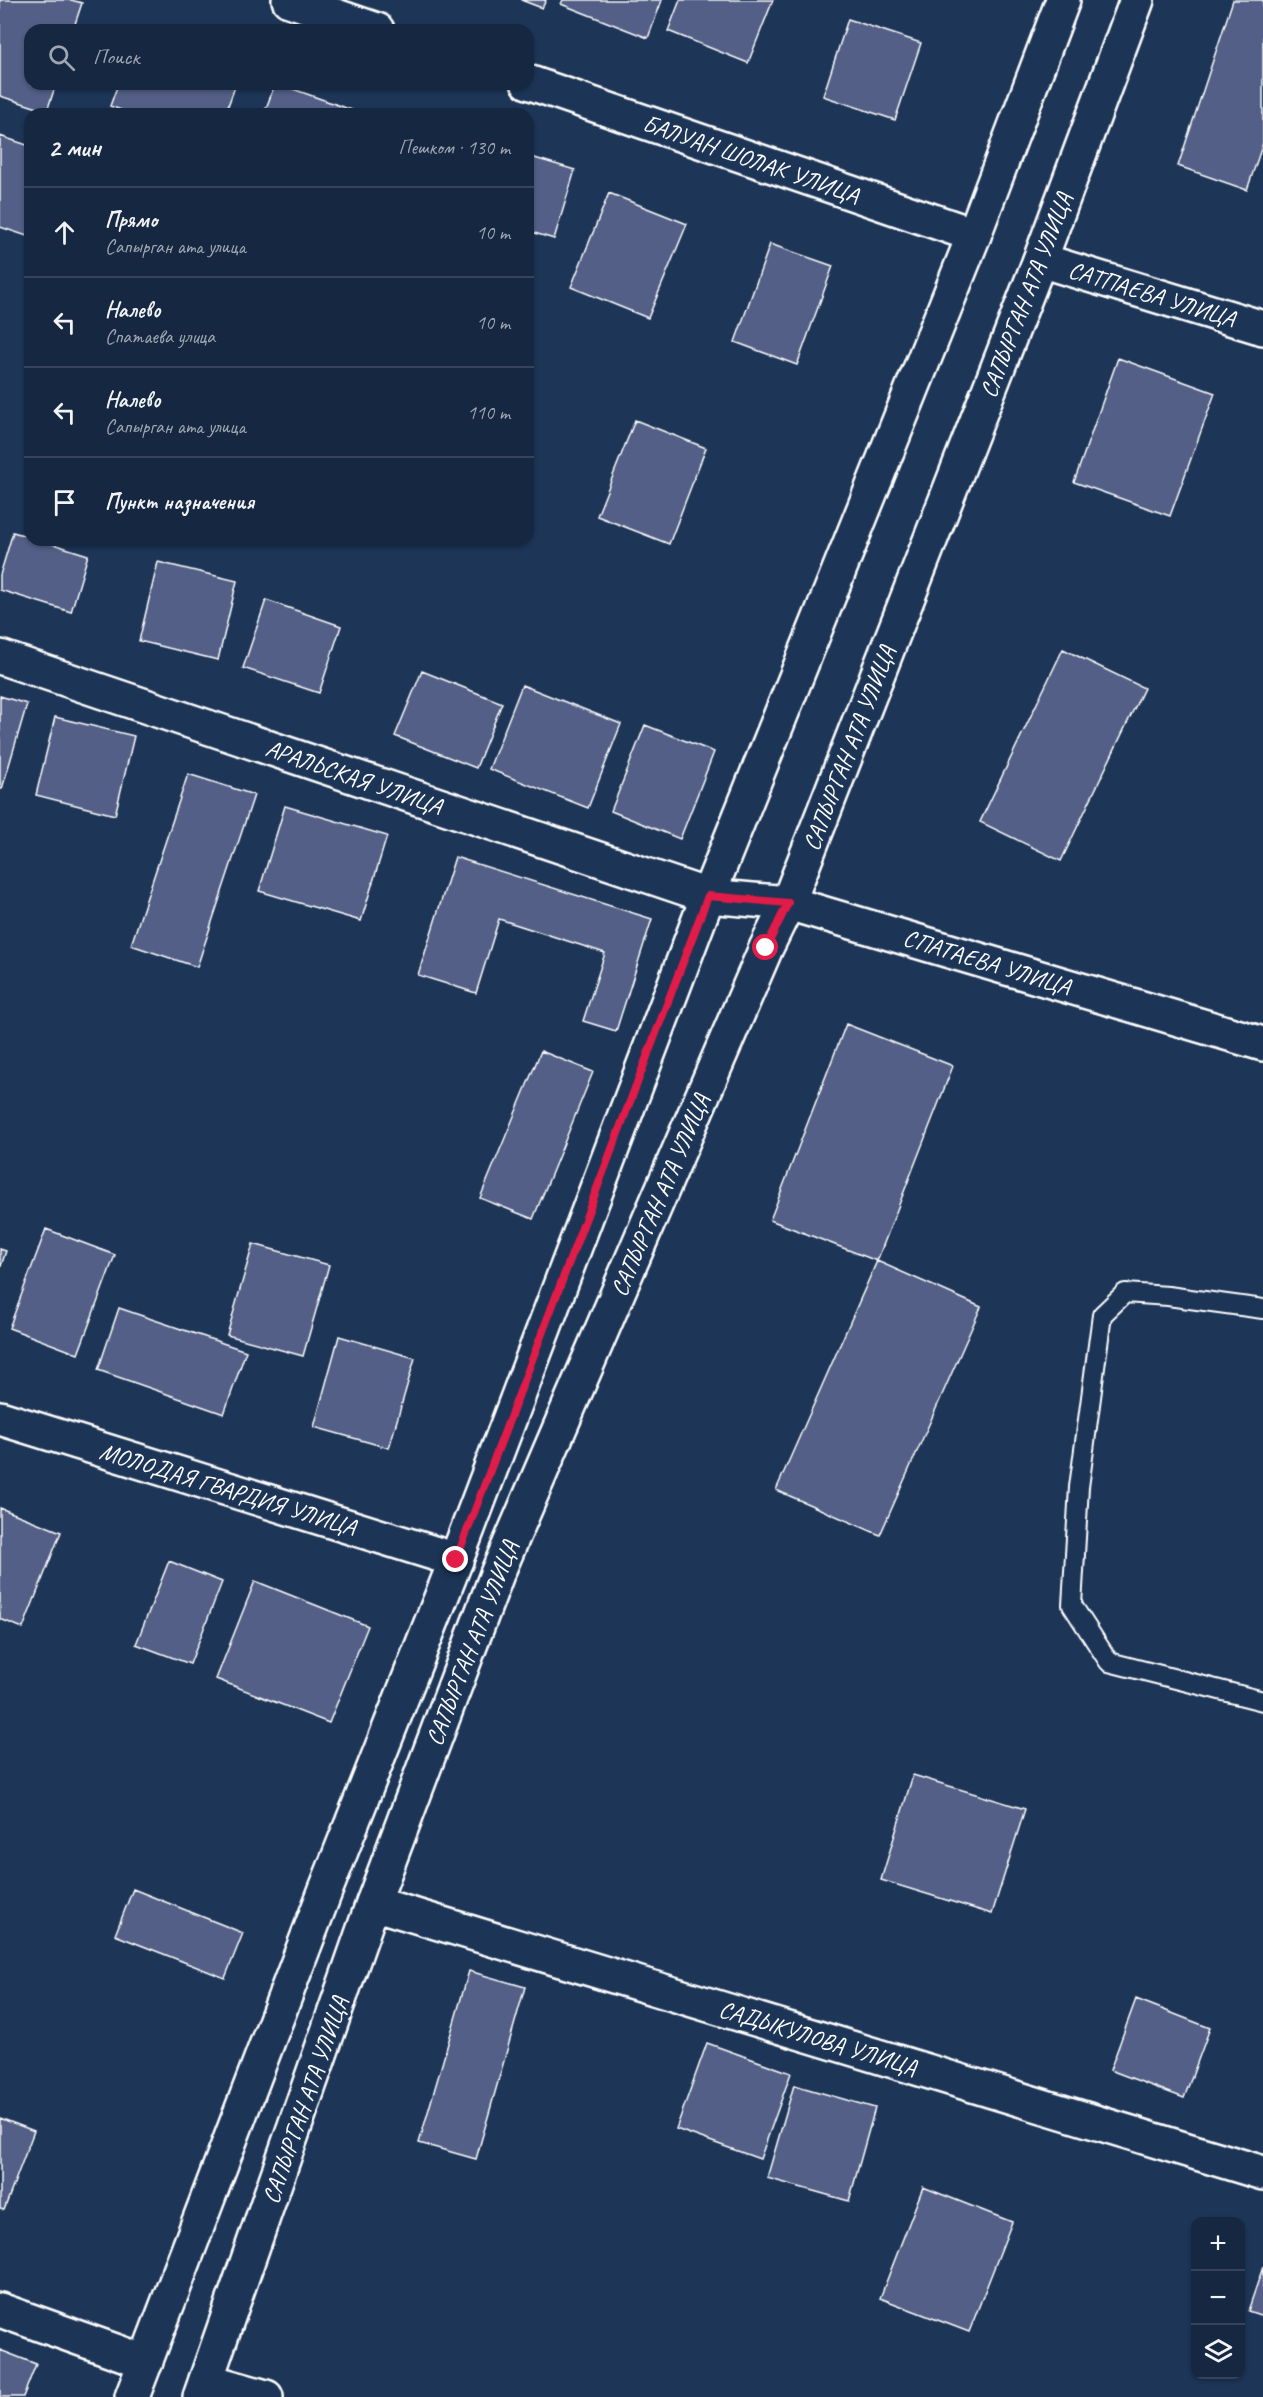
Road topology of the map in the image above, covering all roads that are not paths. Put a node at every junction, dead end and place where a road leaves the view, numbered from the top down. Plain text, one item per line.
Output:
1 (289, 0) edge
2 (1063, 0) edge
3 (1137, 0) edge
4 (359, 24) edge
5 (534, 84) edge
6 (974, 235) junction
7 (1040, 260) junction
8 (1263, 328) edge
9 (0, 657) edge
10 (708, 896) junction
11 (788, 903) junction
12 (1263, 1044) edge
13 (1263, 1309) edge
14 (0, 1418) edge
15 (456, 1560) junction
16 (1263, 1701) edge
17 (374, 1904) junction
18 (1263, 2174) edge
19 (0, 2310) edge
20 (146, 2362) junction
21 (203, 2389) edge
22 (132, 2397) edge
23 (266, 2397) edge

1 - 4 main road
2 - 6 main road, САПЫРГАН АТА УЛИЦА
3 - 7 main road, САПЫРГАН АТА УЛИЦА
5 - 6 main road, БАЛУАН ШОЛАК УЛИЦА
6 - 10 main road, САПЫРГАН АТА УЛИЦА
7 - 8 main road, САТПАЕВА УЛИЦА
7 - 11 main road, САПЫРГАН АТА УЛИЦА
9 - 10 main road, АРАЛЬСКАЯ УЛИЦА
10 - 11 main road, СПАТАЕВА УЛИЦА
10 - 15 main road, САПЫРГАН АТА УЛИЦА
11 - 12 main road, СПАТАЕВА УЛИЦА
11 - 17 main road, САПЫРГАН АТА УЛИЦА
13 - 16 lane
14 - 15 main road, МОЛОДАЯ ГВАРДИЯ УЛИЦА
15 - 20 main road, САПЫРГАН АТА УЛИЦА
17 - 18 main road, САДЫКУЛОВА УЛИЦА
17 - 21 main road, САПЫРГАН АТА УЛИЦА
19 - 20 main road
20 - 22 main road, САПЫРГАН АТА УЛИЦА
21 - 23 main road

